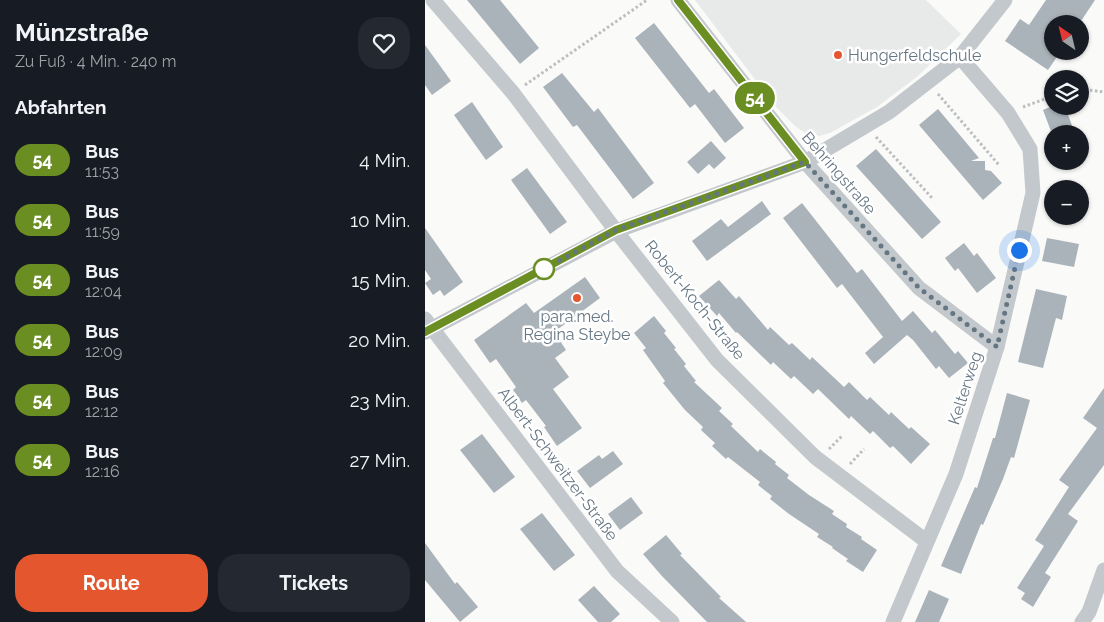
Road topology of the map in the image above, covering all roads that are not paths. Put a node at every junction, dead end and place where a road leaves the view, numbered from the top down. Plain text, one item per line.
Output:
1 (433, 0) edge
2 (678, 0) edge
3 (1005, 0) edge
4 (960, 57) junction
5 (805, 162) junction
6 (616, 230) junction
7 (427, 326) edge
8 (997, 347) junction
9 (927, 541) junction
10 (1104, 570) edge
11 (672, 622) edge
12 (893, 622) edge
13 (1082, 622) edge

1 - 6 street, Robert-Koch-Straße
2 - 5 street, Behringstraße
3 - 4 street
4 - 5 street
4 - 8 street, Kelterweg
5 - 6 street
5 - 8 street, Behringstraße
6 - 7 street
6 - 9 street, Robert-Koch-Straße
7 - 11 street, Albert-Schweitzer-Straße
8 - 9 street, Kelterweg
9 - 12 street, Kelterweg
10 - 13 street

